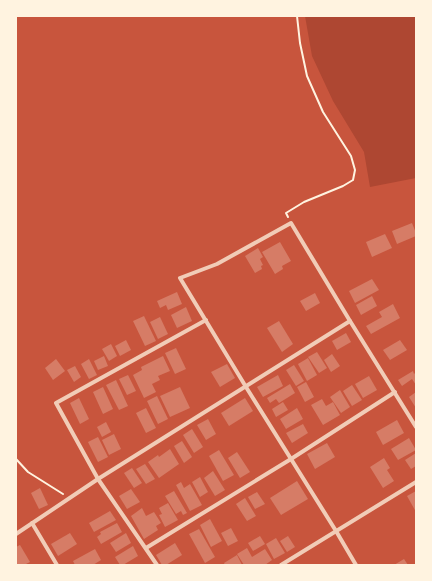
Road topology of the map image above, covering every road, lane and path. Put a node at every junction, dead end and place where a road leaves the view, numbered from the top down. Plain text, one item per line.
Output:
1 (297, 16) edge
2 (291, 223) junction
3 (206, 320) junction
4 (350, 321) junction
5 (246, 387) junction
6 (395, 392) junction
7 (416, 427) edge
8 (16, 459) edge
9 (291, 460) junction
10 (98, 479) junction
11 (416, 482) edge
12 (69, 498) junction
13 (32, 523) junction
14 (336, 531) junction
15 (16, 534) edge
16 (146, 548) junction
17 (57, 565) edge
18 (157, 565) edge
19 (281, 565) edge
20 (356, 565) edge

1 - 2 path
2 - 3 street
2 - 4 street
3 - 5 street
3 - 10 street
4 - 5 street
4 - 6 street
5 - 9 street
5 - 10 street
6 - 7 street
6 - 9 street
8 - 12 path
9 - 14 street
9 - 16 street
10 - 12 street
10 - 16 street
11 - 14 street
12 - 13 street
13 - 15 street
13 - 17 street
14 - 19 street
14 - 20 street
16 - 18 street

